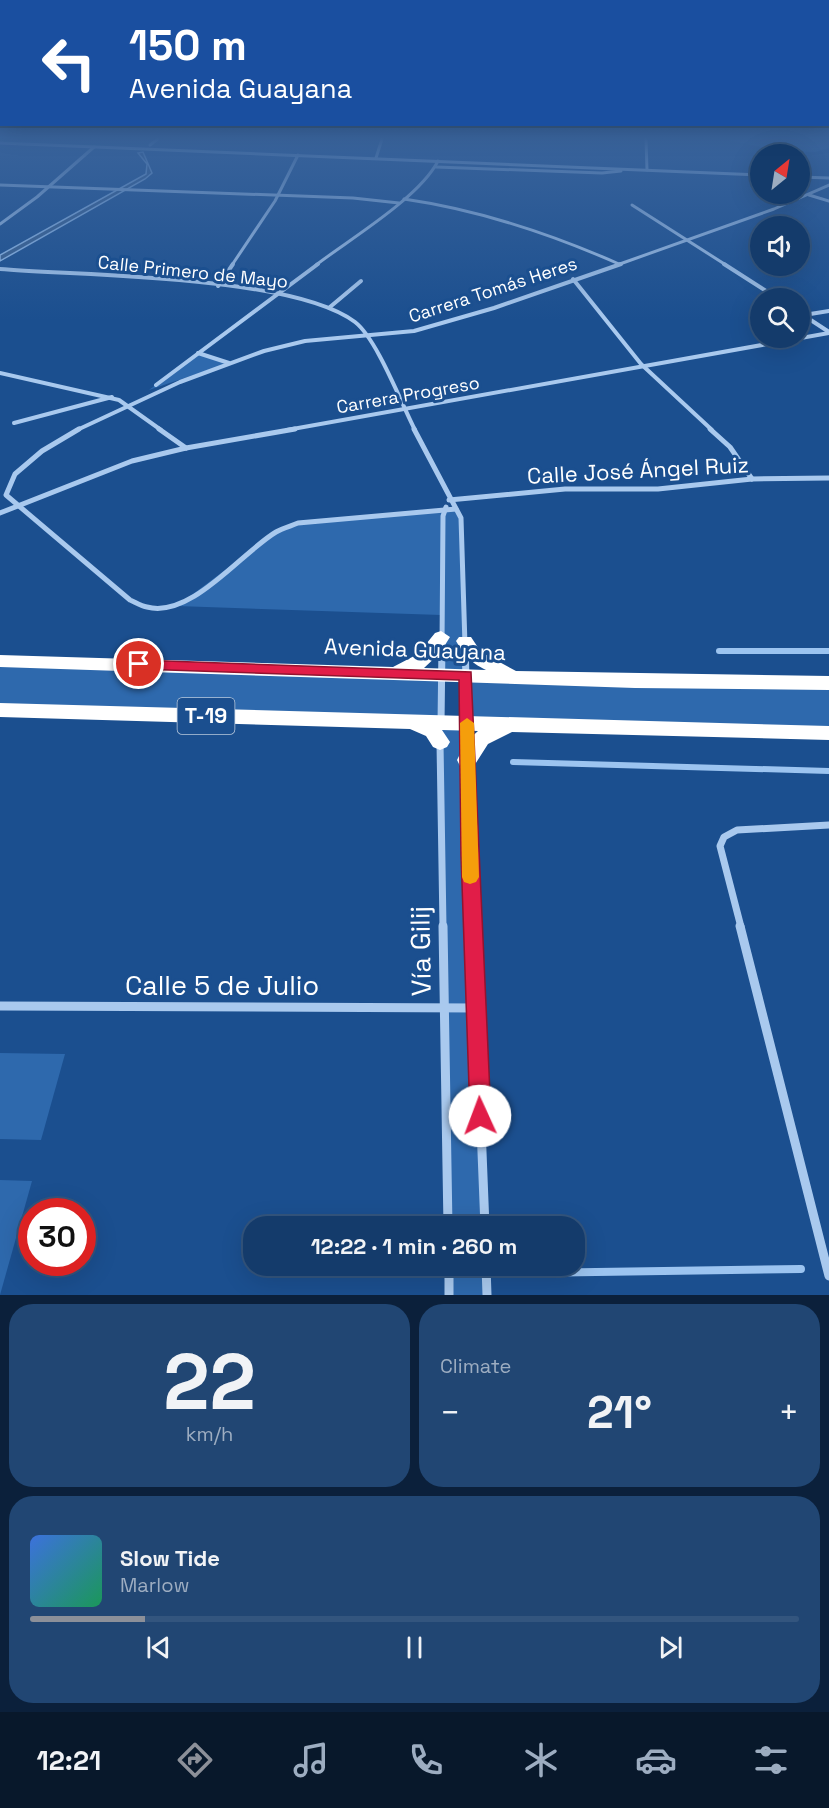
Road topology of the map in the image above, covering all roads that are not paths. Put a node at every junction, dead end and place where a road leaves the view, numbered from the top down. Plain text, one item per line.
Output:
1 (33, 199) edge
2 (276, 199) edge
3 (373, 199) edge
4 (404, 199) edge
5 (407, 199) edge
6 (399, 203) junction
7 (784, 204) edge
8 (632, 205) dead end
9 (0, 224) edge
10 (686, 240) junction
11 (620, 264) junction
12 (0, 269) edge
13 (573, 279) junction
14 (361, 281) dead end
15 (218, 286) junction
16 (761, 288) edge
17 (276, 295) junction
18 (330, 307) junction
19 (829, 311) edge
20 (810, 313) edge
21 (810, 320) edge
22 (829, 333) edge
23 (365, 335) junction
24 (198, 353) junction
25 (229, 363) junction
26 (645, 368) junction
27 (0, 373) edge
28 (149, 390) junction
29 (112, 397) junction
30 (122, 401) junction
31 (108, 406) dead end
32 (405, 410) junction
33 (14, 423) dead end
34 (186, 447) junction
35 (829, 478) edge
36 (752, 479) junction
37 (1, 489) edge
38 (449, 500) junction
39 (19, 505) junction
40 (456, 509) junction
41 (445, 510) junction
42 (0, 513) edge
43 (441, 637) junction
44 (465, 640) junction
45 (0, 661) edge
46 (392, 672) junction
47 (441, 674) junction
48 (466, 675) junction
49 (527, 677) junction
50 (829, 683) edge
51 (0, 710) edge
52 (467, 723) junction
53 (520, 725) junction
54 (441, 732) junction
55 (829, 733) edge
56 (467, 760) junction
57 (829, 825) edge
58 (0, 1006) edge
59 (444, 1008) junction
60 (476, 1008) junction
61 (448, 1216) edge
62 (485, 1216) edge
63 (449, 1276) edge
64 (486, 1276) edge
65 (829, 1276) edge
66 (449, 1295) edge
67 (487, 1295) edge

1 - 9 street
2 - 15 street
3 - 6 street
4 - 6 street
5 - 11 street
6 - 17 street
7 - 10 street, Carrera Tomás Heres
8 - 10 street
10 - 11 street, Carrera Tomás Heres
10 - 16 street
11 - 13 street, Carrera Tomás Heres
12 - 15 street, Calle Primero de Mayo
13 - 23 street, Carrera Tomás Heres
13 - 26 street
14 - 18 street
15 - 17 street, Calle Primero de Mayo
17 - 18 street, Calle Primero de Mayo
17 - 24 street
18 - 23 street, Calle Primero de Mayo
19 - 20 street
21 - 22 street
22 - 26 street, Carrera Progreso
23 - 25 street, Carrera Tomás Heres
23 - 32 street, Calle Primero de Mayo
24 - 25 street
24 - 28 street
25 - 28 street, Carrera Tomás Heres
26 - 32 street, Carrera Progreso
26 - 36 street
27 - 29 street
28 - 30 street, Carrera Tomás Heres
29 - 30 street
29 - 33 street
30 - 31 street, Carrera Tomás Heres
30 - 34 street
32 - 34 street, Carrera Progreso
32 - 38 street, Calle Primero de Mayo
34 - 39 street, Carrera Progreso
35 - 36 street, Calle José Ángel Ruiz
36 - 38 street, Calle José Ángel Ruiz
37 - 39 street
38 - 40 street, Calle Primero de Mayo
38 - 41 street
39 - 41 street
39 - 42 street, Carrera Progreso
40 - 41 street
40 - 44 street, Calle Primero de Mayo
41 - 43 street
43 - 46 highway, T-19
43 - 47 street
44 - 48 street, Calle Primero de Mayo
44 - 49 highway
45 - 46 highway, Avenida Guayana / T-19
46 - 47 highway, Avenida Guayana / T-19
47 - 48 highway, Avenida Guayana / T-19
47 - 54 street, Vía Gilij
48 - 49 highway, Avenida Guayana / T-19
48 - 52 street
49 - 50 highway, Avenida Guayana / T-19
51 - 54 highway, T-19
52 - 53 highway
52 - 54 highway
52 - 56 street
53 - 55 highway
53 - 56 highway
54 - 59 street, Vía Gilij
56 - 60 street
57 - 65 street
58 - 59 street, Calle 5 de Julio
59 - 60 street, Calle 5 de Julio
59 - 61 street, Vía Gilij
60 - 62 street
63 - 66 street
64 - 67 street

